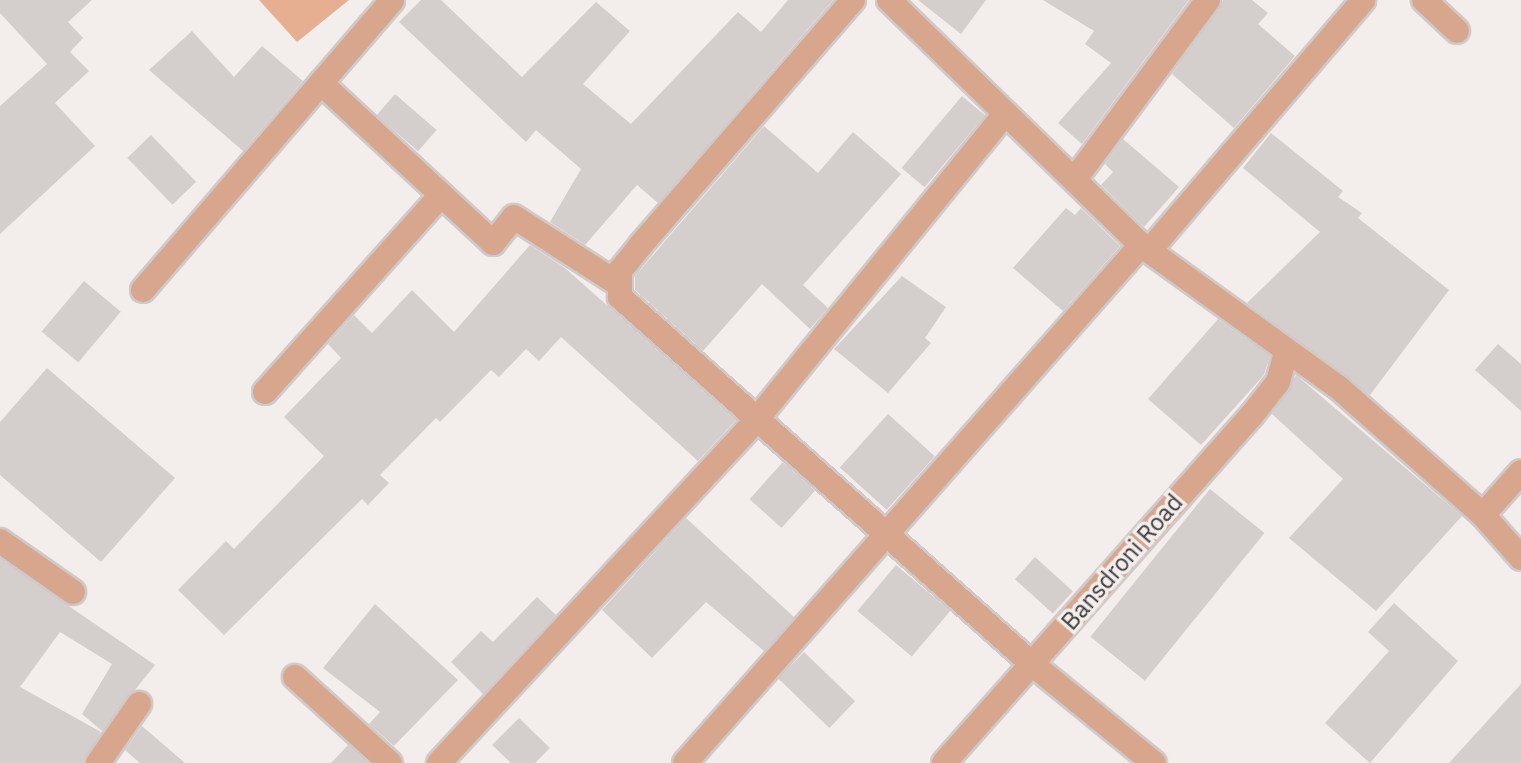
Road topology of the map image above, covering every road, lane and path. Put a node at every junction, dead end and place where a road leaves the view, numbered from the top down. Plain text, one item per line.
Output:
1 (392, 0) edge
2 (853, 0) edge
3 (889, 0) edge
4 (1208, 0) edge
5 (1363, 0) edge
6 (1424, 0) edge
7 (1457, 31) dead end
8 (321, 83) junction
9 (1005, 114) junction
10 (1075, 179) junction
11 (441, 195) junction
12 (1145, 248) junction
13 (617, 283) junction
14 (143, 290) dead end
15 (1286, 353) junction
16 (265, 392) dead end
17 (757, 419) junction
18 (1521, 472) edge
19 (1483, 515) junction
20 (888, 534) junction
21 (0, 541) edge
22 (1521, 558) edge
23 (73, 592) dead end
24 (1032, 664) junction
25 (295, 677) dead end
26 (139, 704) dead end
27 (98, 763) edge
28 (390, 763) edge
29 (439, 763) edge
30 (685, 763) edge
31 (944, 763) edge
32 (1154, 763) edge

1 - 8 street
2 - 13 street
3 - 9 street
4 - 10 street
5 - 12 street
6 - 7 street
8 - 11 street
8 - 14 street
9 - 10 street
9 - 17 street
10 - 12 street
11 - 13 street
11 - 16 street
12 - 15 street
12 - 20 street
13 - 17 street
15 - 19 street
15 - 24 street, Bansdroni Road
17 - 20 street
17 - 29 street
18 - 19 street
19 - 22 street
20 - 24 street
20 - 30 street
21 - 23 street
24 - 31 street, Bansdroni Road
24 - 32 street
25 - 28 street
26 - 27 street

